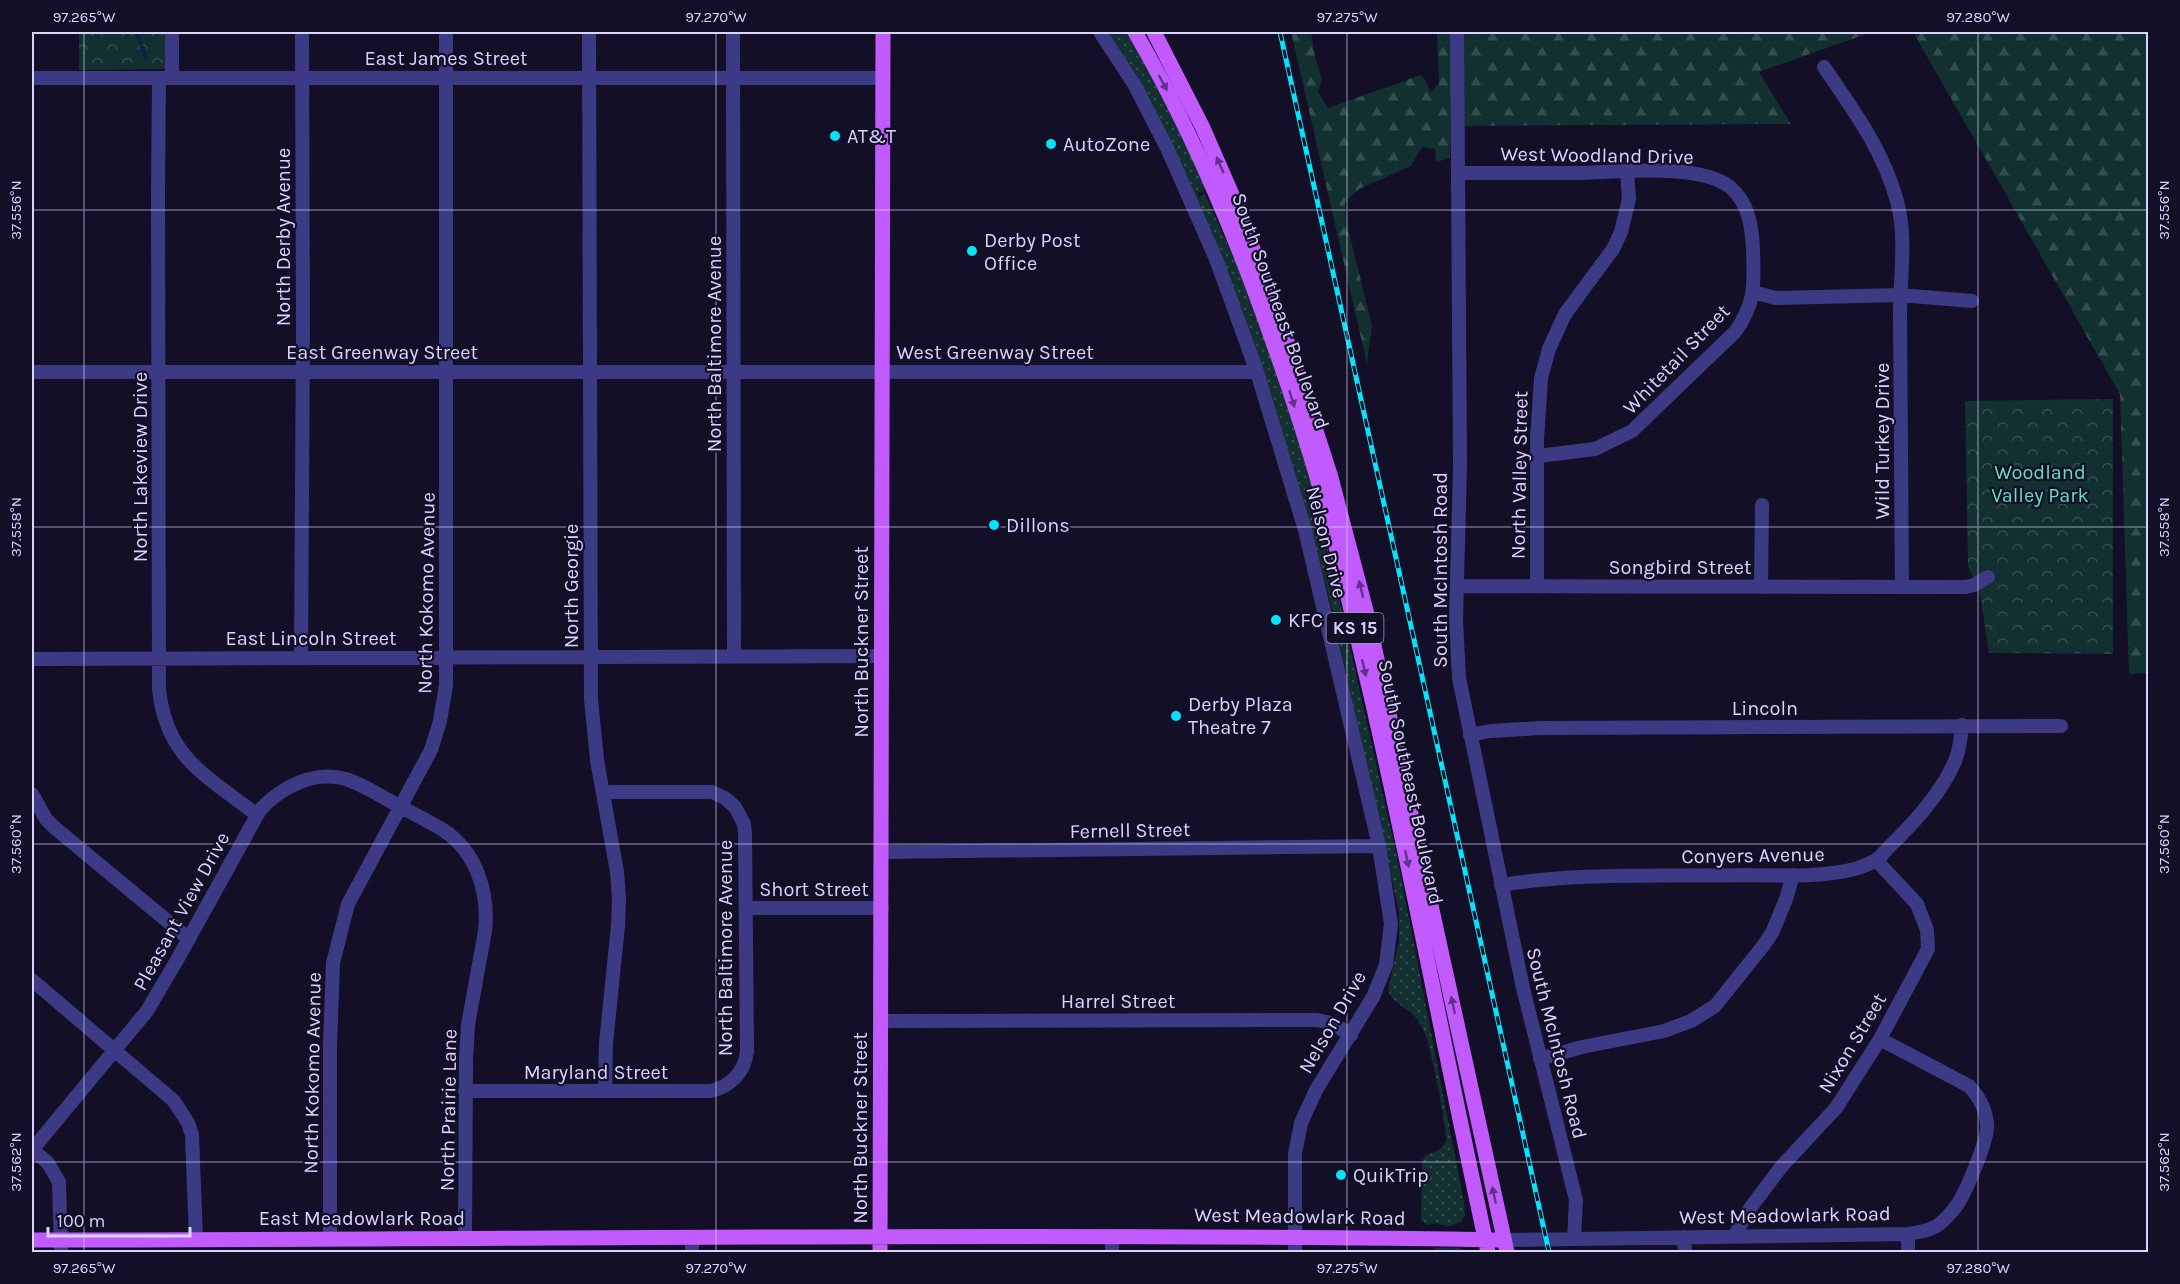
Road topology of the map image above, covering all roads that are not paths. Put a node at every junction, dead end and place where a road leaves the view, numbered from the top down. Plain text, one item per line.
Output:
1 (172, 32) edge
2 (302, 32) edge
3 (446, 32) edge
4 (590, 32) edge
5 (733, 32) edge
6 (883, 32) edge
7 (1100, 32) edge
8 (1135, 32) edge
9 (1154, 32) edge
10 (1457, 32) edge
11 (1824, 67) dead end
12 (32, 78) edge
13 (303, 78) junction
14 (446, 78) junction
15 (590, 78) junction
16 (733, 78) junction
17 (883, 78) junction
18 (166, 79) junction
19 (1627, 171) junction
20 (1458, 173) junction
21 (1754, 291) junction
22 (1900, 295) junction
23 (1972, 301) dead end
24 (32, 372) edge
25 (159, 372) junction
26 (303, 372) junction
27 (447, 372) junction
28 (590, 372) junction
29 (733, 372) junction
30 (883, 372) junction
31 (1257, 372) junction
32 (1538, 456) junction
33 (1762, 506) dead end
34 (1988, 577) dead end
35 (1458, 586) junction
36 (1537, 586) junction
37 (1761, 587) junction
38 (1902, 587) junction
39 (882, 656) junction
40 (446, 657) junction
41 (591, 657) junction
42 (734, 657) junction
43 (301, 658) junction
44 (32, 659) edge
45 (159, 659) junction
46 (1962, 725) junction
47 (2061, 726) dead end
48 (1470, 735) junction
49 (603, 792) junction
50 (32, 794) edge
51 (400, 807) junction
52 (257, 815) junction
53 (1379, 846) junction
54 (882, 852) junction
55 (1876, 860) junction
56 (1793, 875) junction
57 (1501, 885) junction
58 (746, 908) junction
59 (882, 908) junction
60 (189, 939) junction
61 (32, 981) edge
62 (882, 1022) junction
63 (1351, 1035) junction
64 (1880, 1039) junction
65 (114, 1050) junction
66 (1540, 1059) junction
67 (727, 1085) joint
68 (465, 1091) junction
69 (605, 1091) junction
70 (32, 1150) edge
71 (1908, 1234) junction
72 (880, 1236) junction
73 (1112, 1236) junction
74 (1295, 1236) junction
75 (1734, 1236) junction
76 (1684, 1237) junction
77 (196, 1239) junction
78 (330, 1239) junction
79 (465, 1239) junction
80 (1574, 1239) junction
81 (32, 1240) edge
82 (692, 1245) edge
83 (61, 1246) edge
84 (1486, 1246) edge
85 (1505, 1246) edge
86 (880, 1252) edge
87 (1112, 1252) edge
88 (1295, 1252) edge
89 (1685, 1252) edge
90 (1908, 1252) edge

1 - 18 street, North Lakeview Drive
2 - 13 street, North Derby Avenue
3 - 14 street, North Kokomo Avenue
4 - 15 street, North Georgie
5 - 16 street, North Baltimore Avenue
6 - 17 main road, North Buckner Street
7 - 31 street, Nelson Drive
8 -> 84 main road, South Southeast Boulevard / KS 15
85 -> 9 main road, South Southeast Boulevard / KS 15
10 - 20 street, South McIntosh Road
11 - 22 street, Wild Turkey Drive
12 - 18 street, East James Street
13 - 14 street, East James Street
13 - 18 street, East James Street
13 - 26 street, North Derby Avenue
14 - 15 street, East James Street
14 - 27 street, North Kokomo Avenue
15 - 16 street, East James Street
15 - 28 street, North Georgie
16 - 17 street, East James Street
16 - 29 street, North Baltimore Avenue
17 - 30 main road, North Buckner Street
18 - 25 street, North Lakeview Drive
19 - 20 street, West Woodland Drive
19 - 21 street, West Woodland Drive
19 - 32 street, North Valley Street
20 - 35 street, South McIntosh Road
21 - 22 street
21 - 32 street, Whitetail Street
22 - 23 street
22 - 38 street, Wild Turkey Drive
24 - 25 street, East Greenway Street
25 - 26 street, East Greenway Street
25 - 45 street, North Lakeview Drive
26 - 27 street, East Greenway Street
26 - 43 street, North Derby Avenue
27 - 28 street, East Greenway Street
27 - 40 street, North Kokomo Avenue
28 - 29 street, East Greenway Street
28 - 41 street, North Georgie
29 - 30 street, West Greenway Street
29 - 42 street, North Baltimore Avenue
30 - 31 street, West Greenway Street
30 - 39 main road, North Buckner Street
31 - 53 street, Nelson Drive
32 - 36 street, North Valley Street
33 - 37 street
34 - 38 street, Songbird Street
35 - 36 street, Songbird Street
35 - 48 street, South McIntosh Road
36 - 37 street, Songbird Street
37 - 38 street, Songbird Street
39 - 42 street, East Lincoln Street
39 - 54 main road, North Buckner Street
40 - 41 street, East Lincoln Street
40 - 43 street, East Lincoln Street
40 - 51 street, North Kokomo Avenue
41 - 42 street, East Lincoln Street
41 - 49 street, North Georgie
43 - 45 street, East Lincoln Street
44 - 45 street, East Lincoln Street
45 - 52 street, North Lakeview Drive
46 - 47 street, Lincoln
46 - 48 street, Lincoln
46 - 55 street, Conyers Avenue
48 - 57 street, South McIntosh Road
49 - 58 street, North Baltimore Avenue
49 - 69 street, North Georgie
50 - 60 street
51 - 52 street, Pleasant View Drive
51 - 68 street, North Prairie Lane
51 - 78 street, North Kokomo Avenue
52 - 60 street, Pleasant View Drive
53 - 54 street, Fernell Street
53 - 63 street, Nelson Drive
54 - 59 main road, North Buckner Street
55 - 56 street, Conyers Avenue
55 - 64 street, Nixon Street
56 - 57 street, Conyers Avenue
56 - 66 street
57 - 66 street, South McIntosh Road
58 - 59 street, Short Street
58 - 67 street, North Baltimore Avenue
59 - 62 main road, North Buckner Street
60 - 65 street, Pleasant View Drive
61 - 65 street
62 - 63 street, Harrel Street
62 - 72 main road, North Buckner Street
63 - 74 street, Nelson Drive
64 - 71 street, West Meadowlark Road
64 - 75 street, Nixon Street
65 - 70 street, Pleasant View Drive
65 - 77 street
66 - 80 street, South McIntosh Road
67 - 69 street, Maryland Street
68 - 69 street, Maryland Street
68 - 79 street, North Prairie Lane
70 - 83 street
71 - 75 street, West Meadowlark Road
71 - 90 street
72 - 73 main road, West Meadowlark Road
72 - 82 main road, West Meadowlark Road
72 - 86 main road, North Buckner Street
73 - 74 main road, West Meadowlark Road
73 - 87 street
74 - 84 main road, West Meadowlark Road
74 - 88 street, Nelson Drive
75 - 76 street, West Meadowlark Road
76 - 80 street, West Meadowlark Road
76 - 89 street
77 - 78 main road, East Meadowlark Road
77 - 83 main road, East Meadowlark Road
78 - 79 main road, East Meadowlark Road
79 - 82 main road, East Meadowlark Road
80 - 85 street, West Meadowlark Road
81 - 83 main road, East Meadowlark Road
84 - 85 main road, West Meadowlark Road

